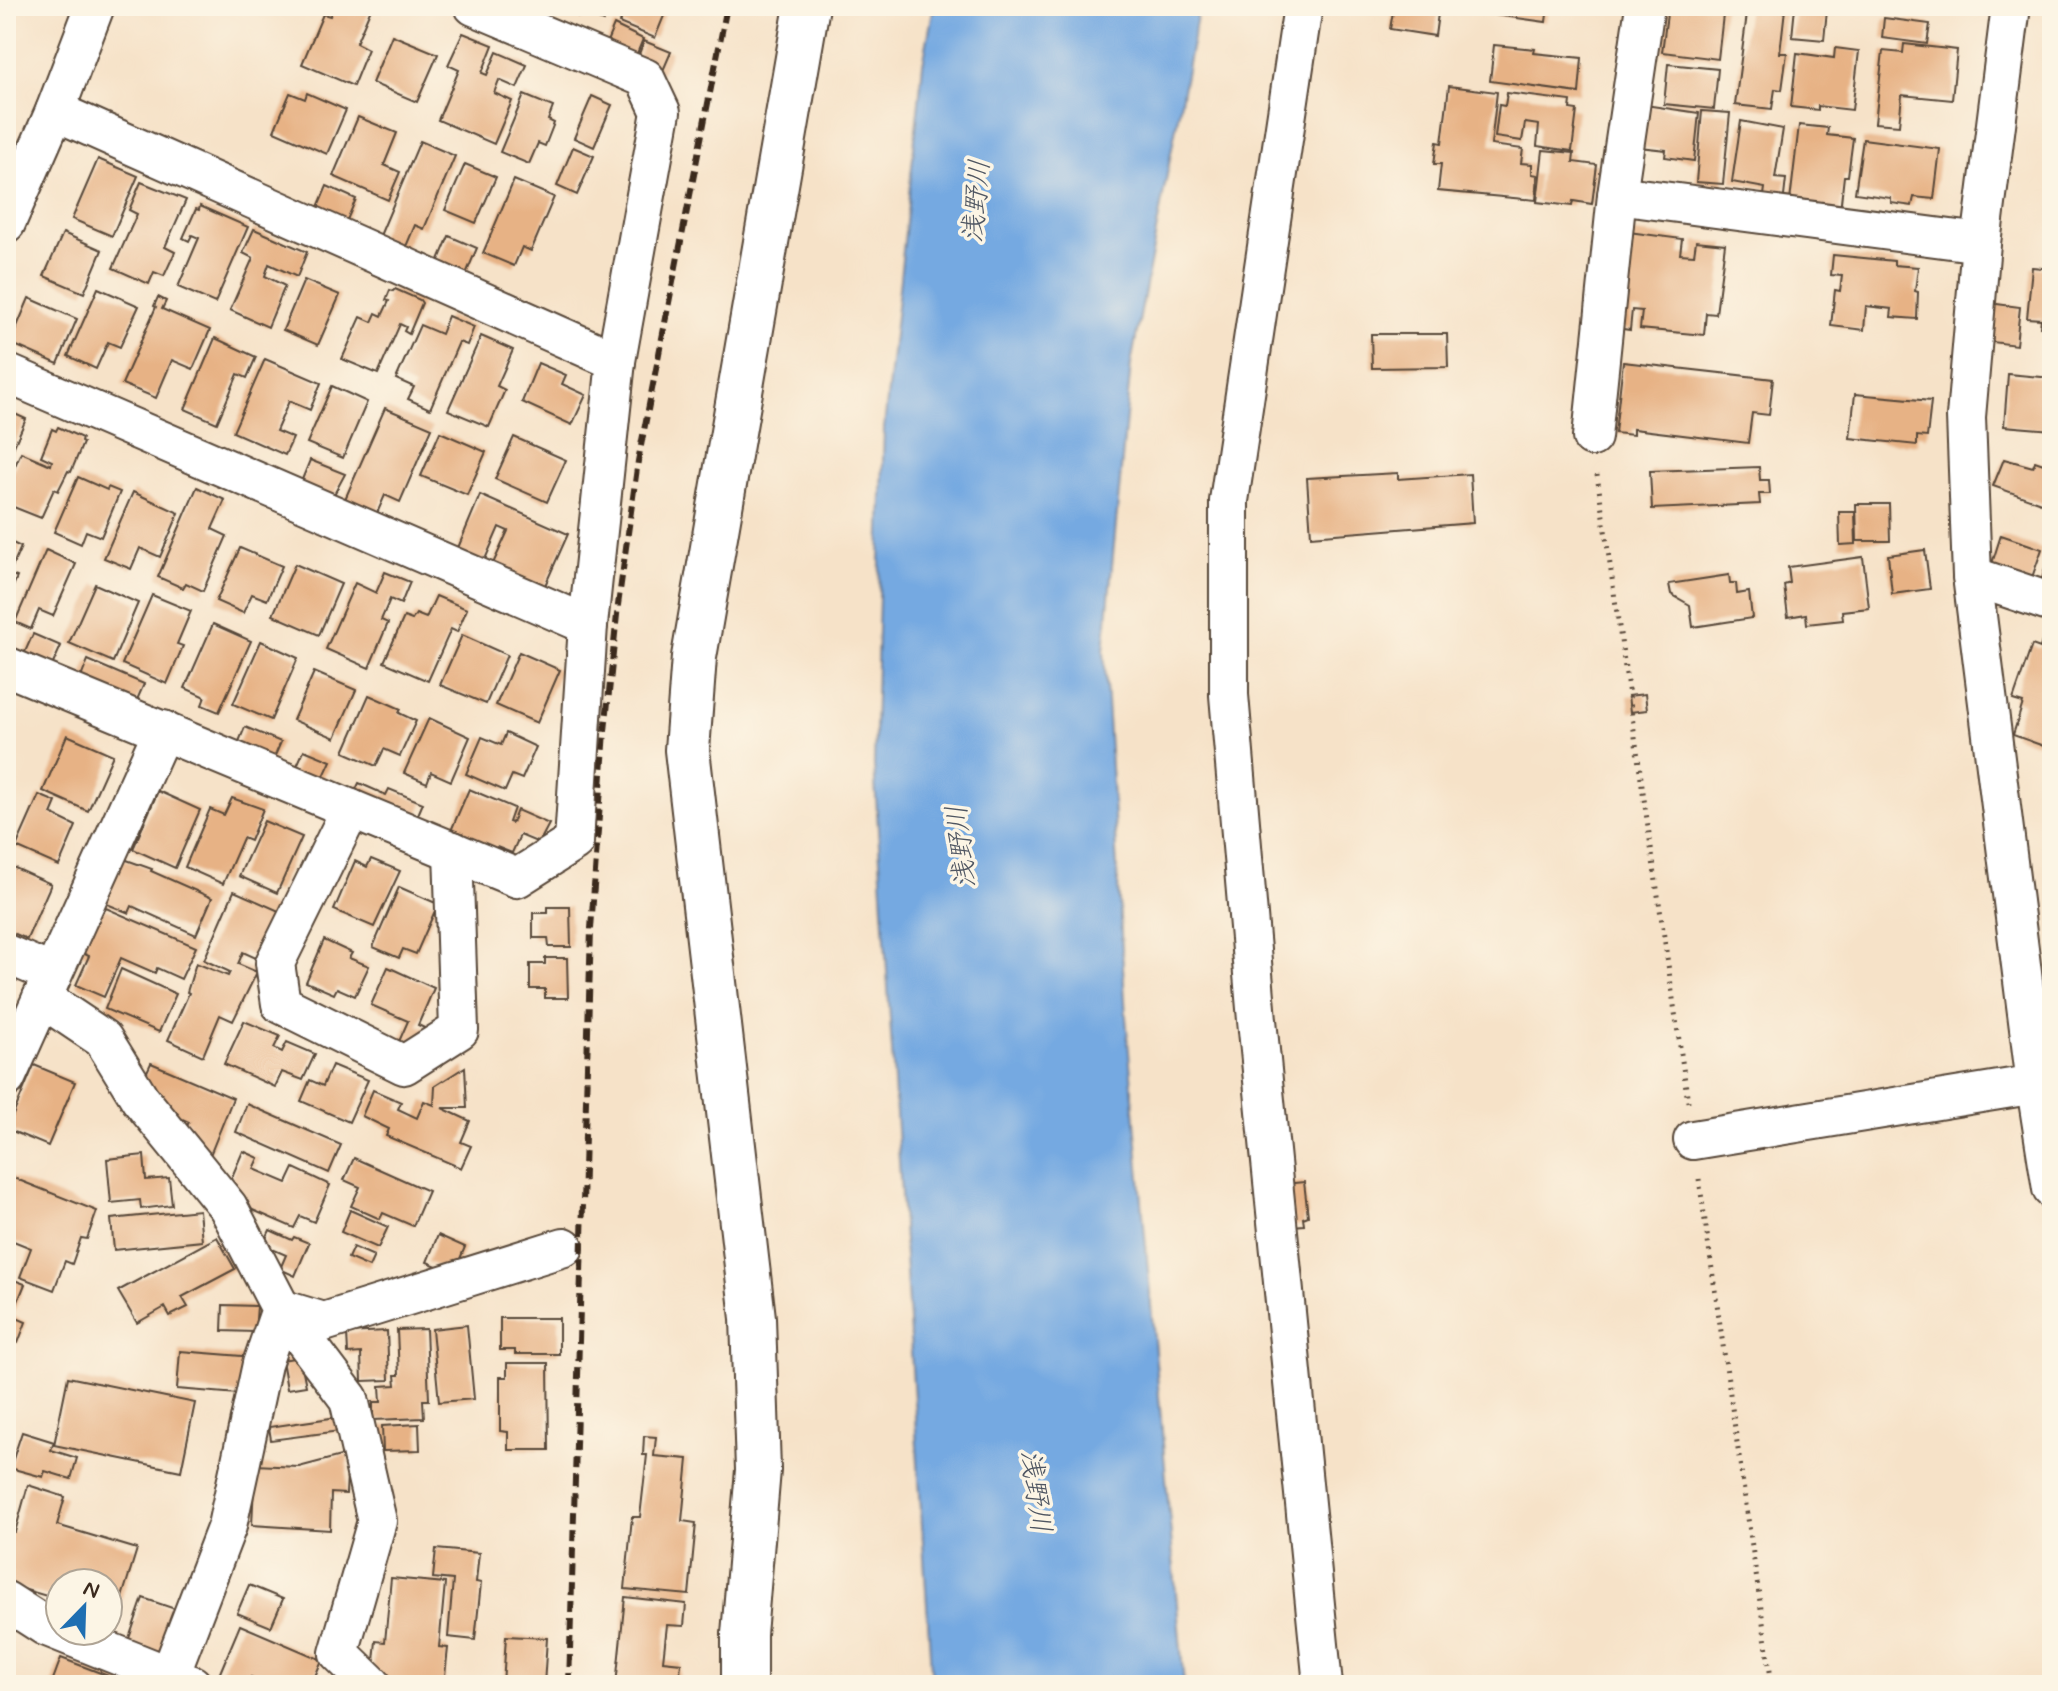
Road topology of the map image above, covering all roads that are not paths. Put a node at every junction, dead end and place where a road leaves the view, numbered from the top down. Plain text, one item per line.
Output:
1 (95, 6) edge
2 (476, 6) edge
3 (807, 6) edge
4 (1303, 6) edge
5 (1645, 6) edge
6 (2011, 6) edge
7 (55, 111) junction
8 (1617, 195) junction
9 (6, 223) edge
10 (1981, 243) junction
11 (616, 361) junction
12 (6, 373) edge
13 (1594, 453) road end
14 (1972, 576) junction
15 (2052, 603) edge
16 (588, 625) junction
17 (6, 666) edge
18 (163, 730) junction
19 (351, 809) junction
20 (453, 851) junction
21 (6, 954) edge
22 (47, 985) junction
23 (6, 1078) edge
24 (2036, 1084) junction
25 (1693, 1140) road end
26 (2052, 1189) edge
27 (564, 1247) dead end
28 (281, 1309) junction
29 (6, 1601) edge
30 (175, 1682) edge
31 (372, 1685) edge
32 (744, 1685) edge
33 (1323, 1685) edge

1 - 7 street
2 - 11 street
3 - 32 street
4 - 33 street
5 - 8 street
6 - 10 street
7 - 9 street
7 - 11 street
8 - 10 street
8 - 13 street
10 - 14 street
11 - 16 street
12 - 16 street
14 - 15 street
14 - 24 street
16 - 20 street
17 - 18 street
18 - 19 street
18 - 22 street
19 - 20 street
19 - 20 street
21 - 22 street
22 - 23 street
22 - 28 street
24 - 25 street
24 - 26 street
27 - 28 street
28 - 30 street
28 - 31 street
29 - 30 street

